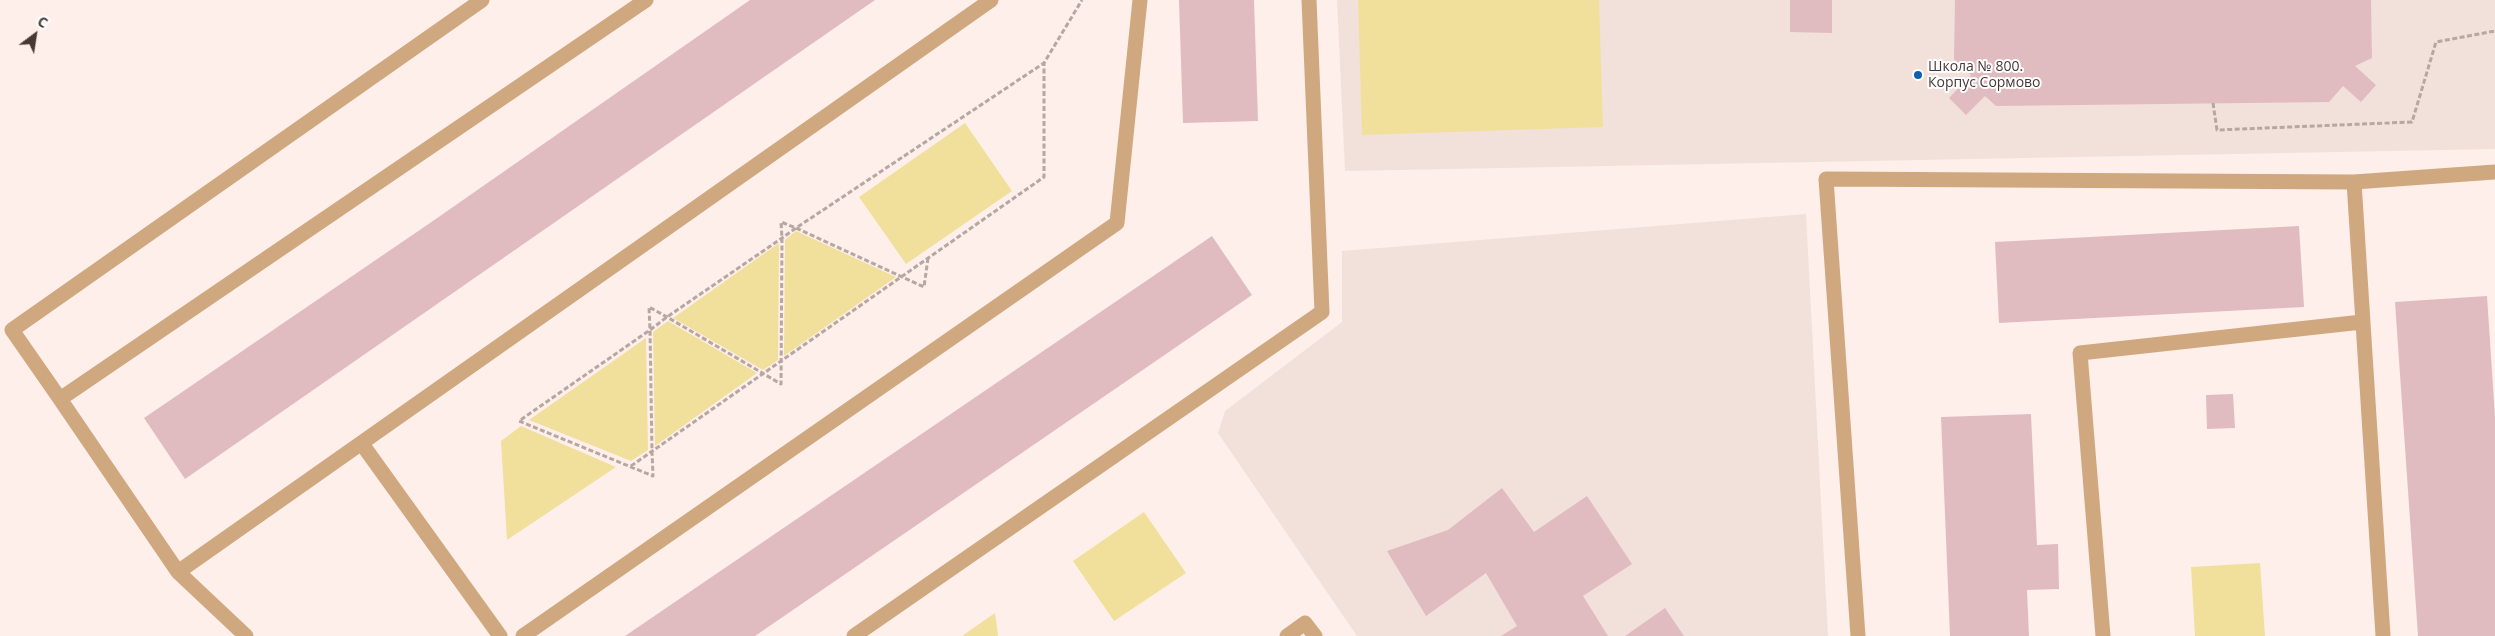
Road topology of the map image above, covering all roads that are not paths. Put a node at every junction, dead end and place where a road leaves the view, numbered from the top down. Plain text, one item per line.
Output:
1 (482, 0) edge
2 (646, 0) edge
3 (990, 0) edge
4 (1140, 0) edge
5 (1309, 0) edge
6 (2495, 172) edge
7 (2354, 182) junction
8 (2362, 322) junction
9 (60, 399) junction
10 (362, 444) junction
11 (178, 572) junction
12 (246, 636) edge
13 (500, 636) edge
14 (523, 636) edge
15 (854, 636) edge
16 (1286, 636) edge
17 (1315, 636) edge
18 (1858, 636) edge
19 (2103, 636) edge
20 (2384, 636) edge

1 - 9 lane
2 - 9 lane
3 - 10 lane
4 - 14 lane
5 - 15 lane
6 - 7 lane
7 - 8 lane
7 - 18 lane
8 - 19 lane
8 - 20 lane
9 - 11 lane
10 - 11 lane
10 - 13 lane
11 - 12 lane
16 - 17 lane

